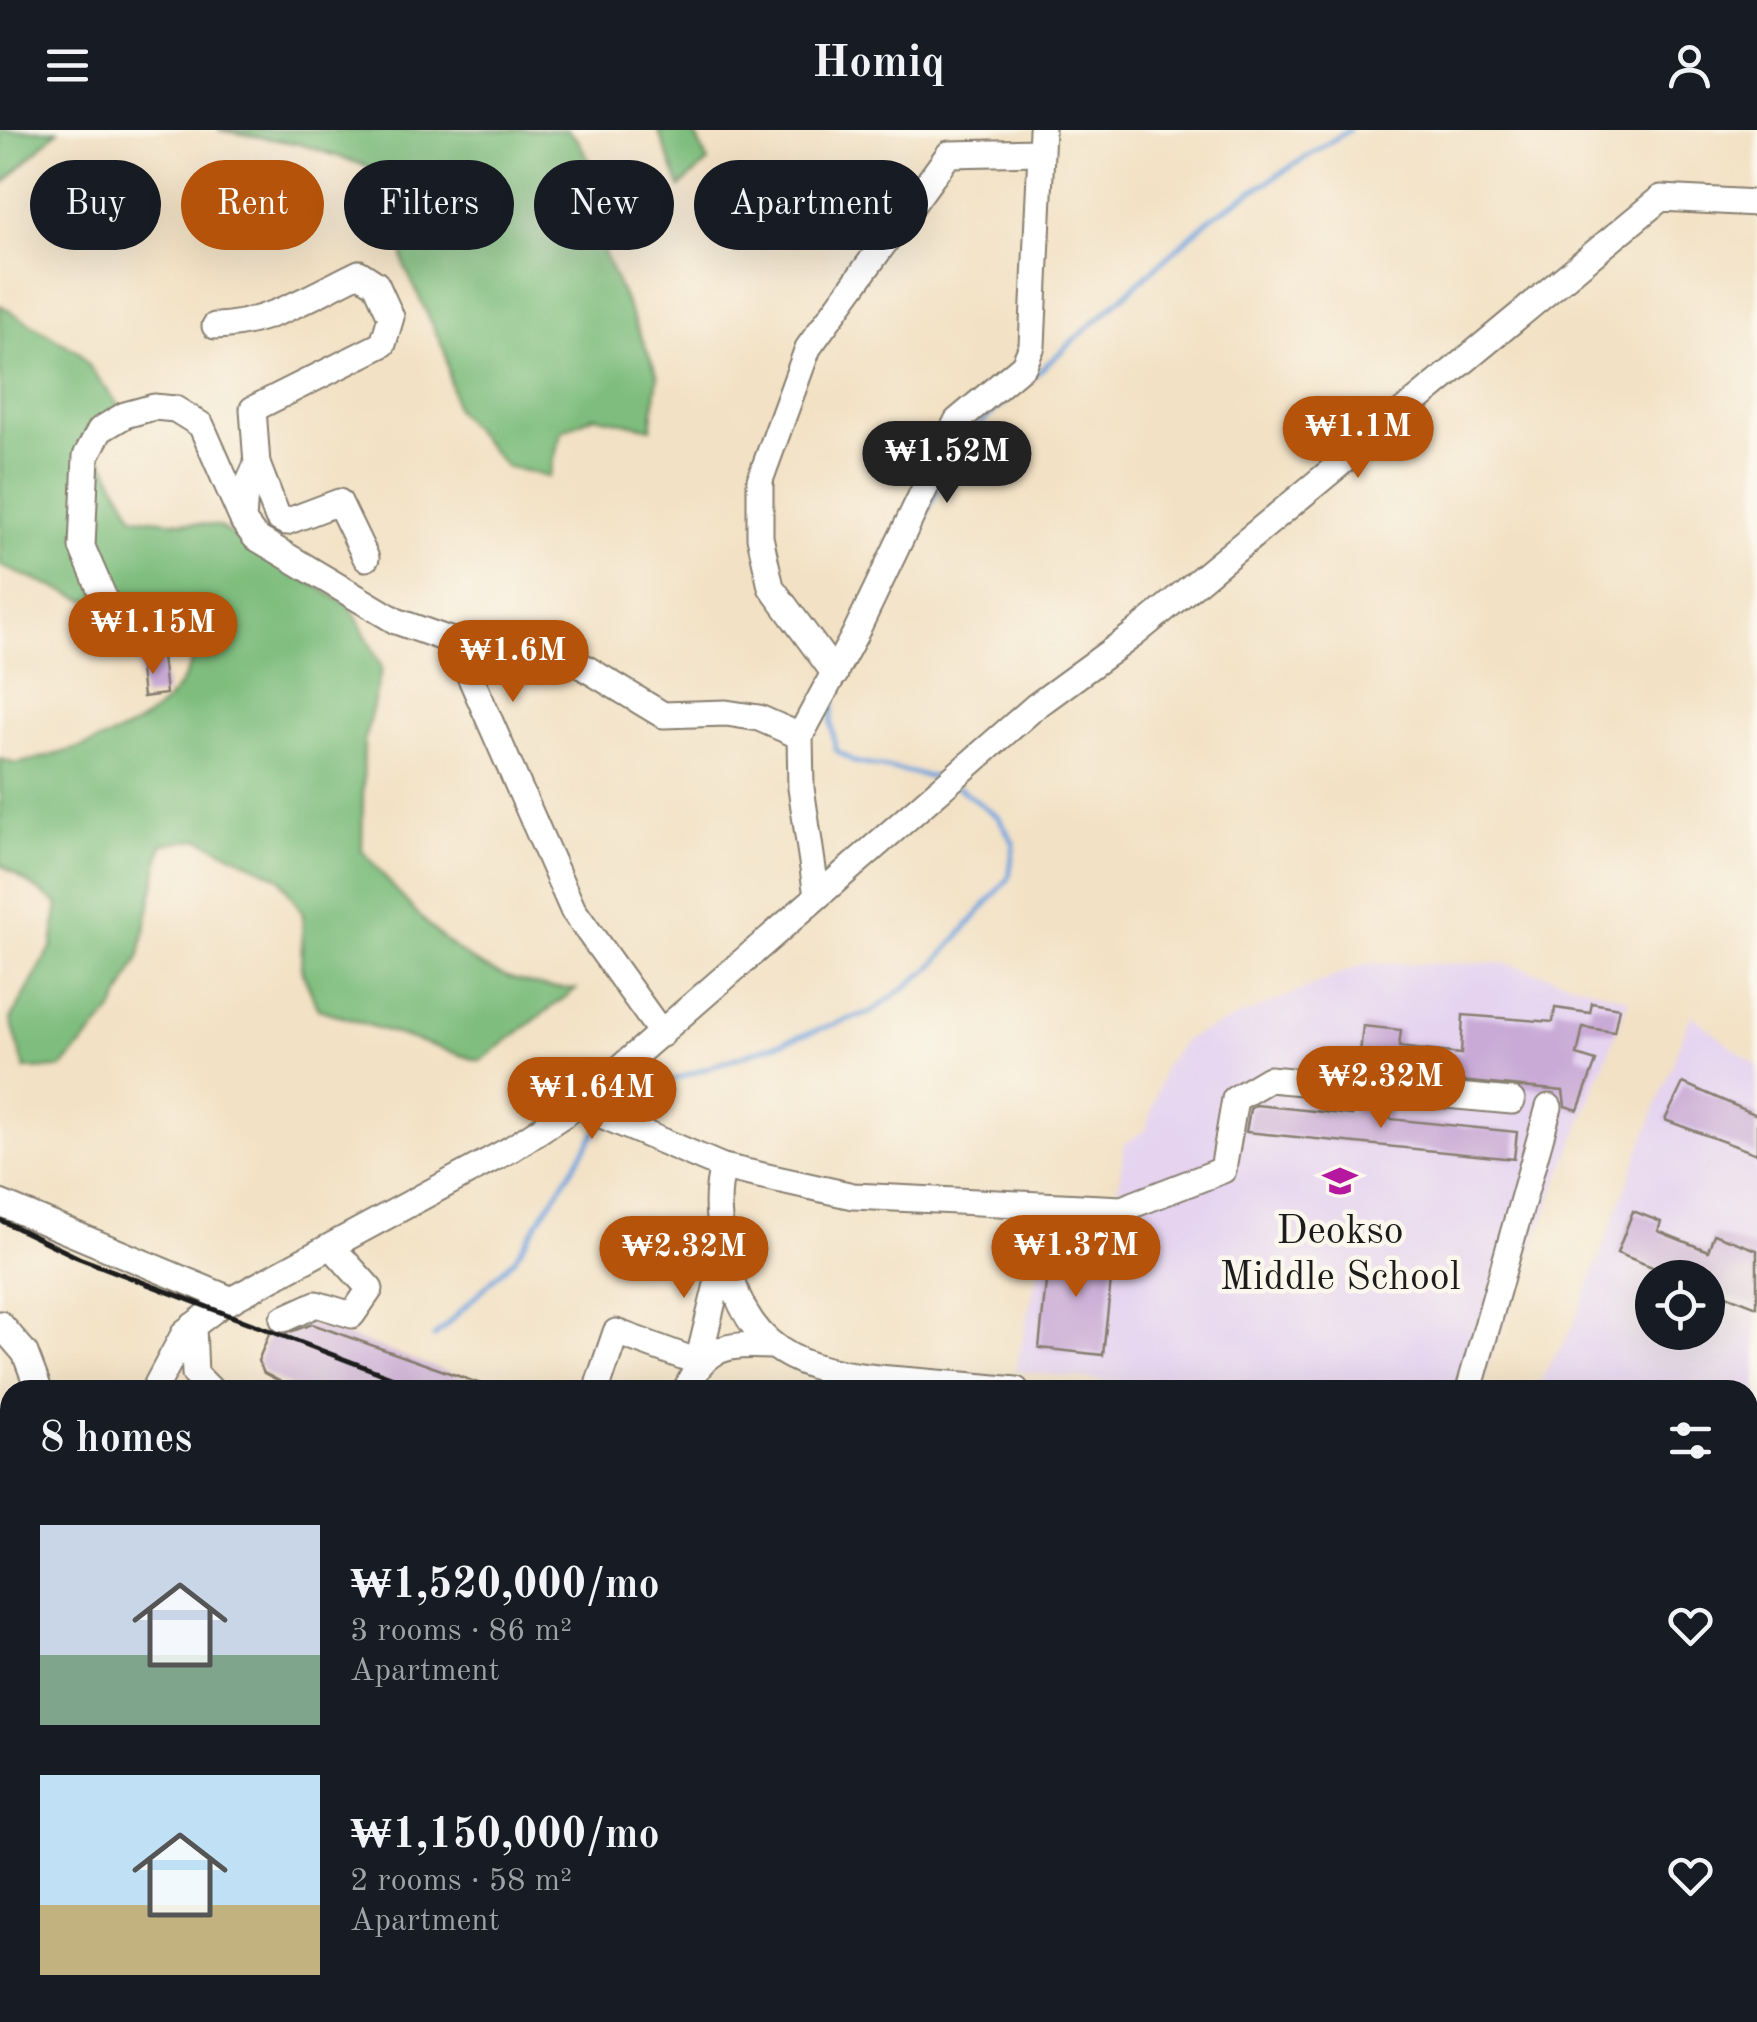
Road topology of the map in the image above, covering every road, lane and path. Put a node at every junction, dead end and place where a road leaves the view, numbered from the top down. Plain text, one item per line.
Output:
1 (1041, 141) edge
2 (948, 142) edge
3 (1757, 203) edge
4 (215, 326) dead end
5 (257, 464) junction
6 (243, 520) junction
7 (366, 558) dead end
8 (454, 642) junction
9 (136, 644) dead end
10 (835, 674) junction
11 (800, 736) junction
12 (817, 896) junction
13 (662, 1034) junction
14 (1512, 1101) dead end
15 (578, 1105) junction
16 (1549, 1106) dead end
17 (723, 1168) junction
18 (0, 1203) edge
19 (334, 1248) junction
20 (725, 1250) junction
21 (232, 1300) junction
22 (746, 1313) junction
23 (283, 1318) dead end
24 (0, 1324) edge
25 (193, 1326) junction
26 (771, 1346) junction
27 (698, 1362) junction
28 (36, 1380) edge
29 (159, 1380) edge
30 (201, 1380) edge
31 (600, 1380) edge
32 (690, 1380) edge
33 (893, 1380) edge
34 (1472, 1380) edge

1 - 2 street
1 - 10 street
2 - 10 street
3 - 12 street
4 - 5 street
5 - 6 street
5 - 7 street
6 - 8 street
6 - 9 street
8 - 11 street
8 - 13 street
10 - 11 street
11 - 12 street
12 - 13 street
13 - 15 street
14 - 17 street
15 - 17 street
15 - 19 street
16 - 34 street
17 - 20 street
18 - 21 street
19 - 21 street
19 - 23 street
20 - 22 street
20 - 27 street
21 - 25 street
22 - 26 street
22 - 27 street
24 - 28 street
25 - 29 street
25 - 30 street
26 - 27 street
26 - 33 street
27 - 31 street
27 - 32 street

